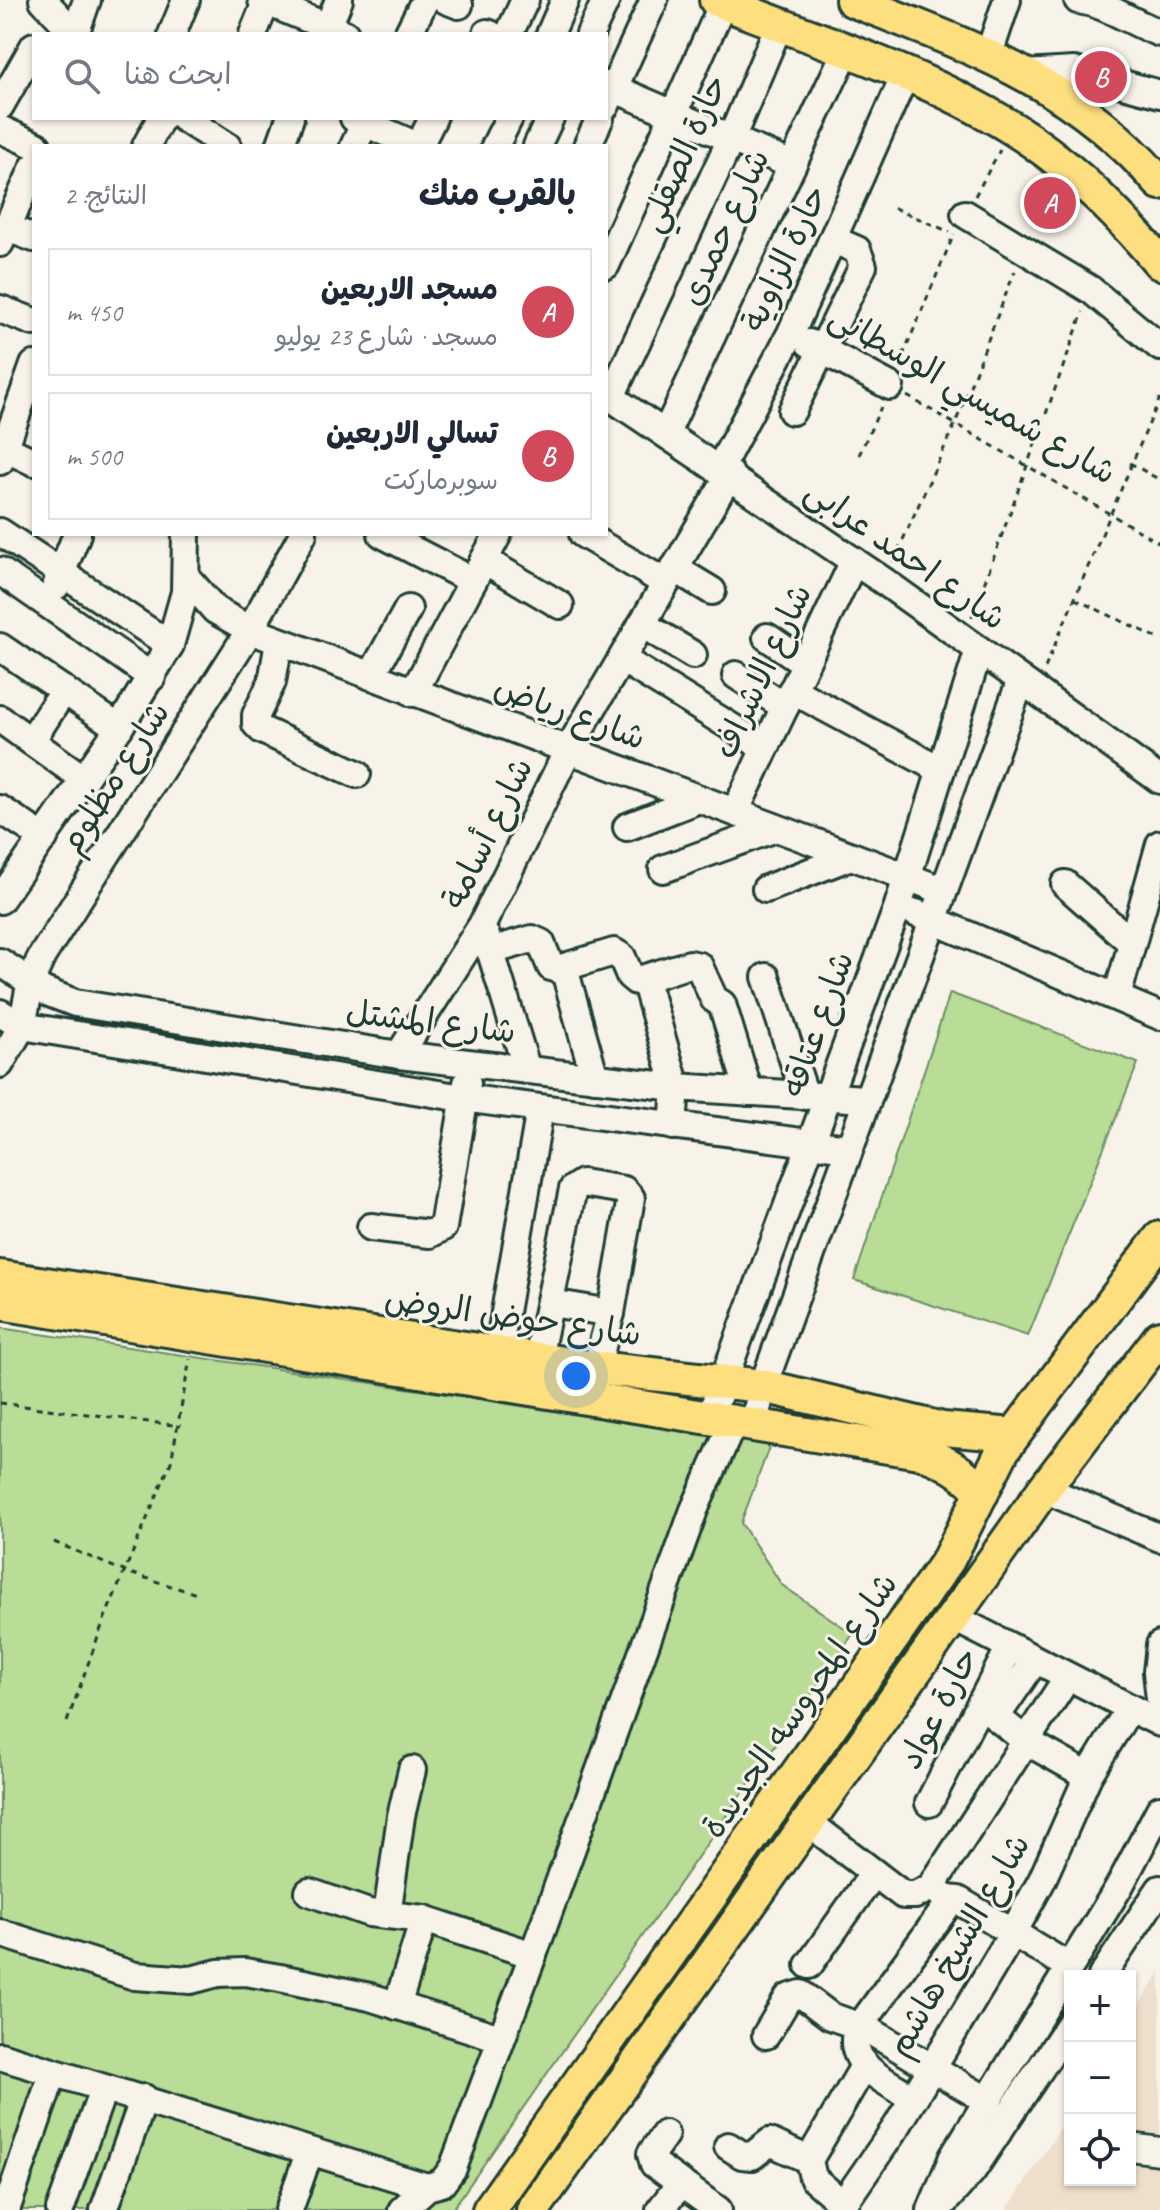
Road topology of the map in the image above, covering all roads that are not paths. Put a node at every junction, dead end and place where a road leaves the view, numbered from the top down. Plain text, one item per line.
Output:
1 (87, 0) edge
2 (186, 0) edge
3 (339, 0) edge
4 (425, 0) edge
5 (525, 0) edge
6 (565, 0) edge
7 (606, 0) edge
8 (654, 0) edge
9 (1007, 0) edge
10 (1078, 0) edge
11 (265, 1) edge
12 (719, 1) edge
13 (872, 4) edge
14 (49, 6) edge
15 (1119, 8) edge
16 (779, 25) junction
17 (42, 32) edge
18 (73, 32) edge
19 (76, 32) edge
20 (173, 32) edge
21 (254, 32) edge
22 (333, 32) edge
23 (409, 32) edge
24 (497, 32) edge
25 (551, 32) edge
26 (591, 32) edge
27 (1160, 33) edge
28 (32, 49) edge
29 (846, 51) junction
30 (988, 57) junction
31 (1024, 74) junction
32 (905, 75) junction
33 (3, 93) edge
34 (609, 93) edge
35 (1160, 94) edge
36 (675, 115) junction
37 (160, 120) edge
38 (188, 120) edge
39 (289, 120) edge
40 (432, 120) edge
41 (508, 120) edge
42 (549, 120) edge
43 (599, 120) edge
44 (360, 126) edge
45 (0, 129) edge
46 (219, 133) edge
47 (731, 139) junction
48 (33, 144) edge
49 (147, 144) edge
50 (281, 144) edge
51 (412, 144) edge
52 (419, 144) edge
53 (496, 144) edge
54 (538, 144) edge
55 (588, 144) edge
56 (792, 165) junction
57 (32, 171) edge
58 (1160, 183) edge
59 (6, 219) edge
60 (959, 224) road end
61 (32, 237) edge
62 (834, 240) junction
63 (608, 261) edge
64 (1160, 263) edge
65 (0, 309) edge
66 (32, 321) edge
67 (791, 333) junction
68 (1160, 347) edge
69 (822, 350) junction
70 (32, 370) edge
71 (890, 386) road end
72 (609, 395) edge
73 (18, 405) edge
74 (792, 411) dead end
75 (666, 433) junction
76 (2, 452) edge
77 (32, 461) edge
78 (725, 471) junction
79 (0, 532) edge
80 (76, 536) edge
81 (186, 536) edge
82 (302, 536) edge
83 (387, 536) edge
84 (497, 536) edge
85 (587, 536) edge
86 (854, 561) junction
87 (0, 571) edge
88 (479, 571) junction
89 (63, 574) junction
90 (670, 576) junction
91 (187, 578) junction
92 (712, 591) dead end
93 (47, 604) junction
94 (560, 605) dead end
95 (408, 609) dead end
96 (642, 624) junction
97 (250, 630) junction
98 (767, 637) dead end
99 (279, 642) junction
100 (972, 644) junction
101 (170, 645) junction
102 (0, 647) edge
103 (693, 655) dead end
104 (622, 659) junction
105 (805, 663) junction
106 (736, 675) dead end
107 (371, 676) junction
108 (152, 677) junction
109 (1028, 685) junction
110 (64, 690) junction
111 (413, 693) junction
112 (789, 699) junction
113 (0, 719) edge
114 (119, 728) junction
115 (31, 741) junction
116 (765, 748) junction
117 (568, 750) junction
118 (941, 770) junction
119 (357, 774) dead end
120 (84, 779) junction
121 (1160, 780) edge
122 (699, 799) junction
123 (0, 809) edge
124 (735, 812) junction
125 (627, 827) dead end
126 (776, 828) junction
127 (44, 838) junction
128 (1160, 844) edge
129 (851, 856) junction
130 (9, 869) edge
131 (663, 869) dead end
132 (907, 877) junction
133 (1065, 884) dead end
134 (766, 889) dead end
135 (942, 890) junction
136 (0, 900) edge
137 (898, 906) junction
138 (931, 920) junction
139 (482, 925) junction
140 (1132, 943) junction
141 (490, 951) junction
142 (0, 962) edge
143 (564, 968) junction
144 (766, 977) dead end
145 (31, 980) junction
146 (645, 980) junction
147 (1117, 997) junction
148 (1160, 1016) edge
149 (11, 1019) edge
150 (399, 1055) junction
151 (0, 1064) edge
152 (470, 1064) junction
153 (527, 1070) junction
154 (595, 1078) junction
155 (676, 1087) junction
156 (749, 1092) junction
157 (817, 1096) junction
158 (463, 1098) junction
159 (865, 1099) junction
160 (540, 1109) junction
161 (673, 1126) junction
162 (813, 1144) junction
163 (848, 1148) junction
164 (371, 1227) dead end
165 (1160, 1238) edge
166 (0, 1277) edge
167 (0, 1303) edge
168 (81, 1303) junction
169 (551, 1303) junction
170 (611, 1313) junction
171 (1155, 1352) edge
172 (498, 1353) junction
173 (538, 1359) junction
174 (596, 1368) junction
175 (725, 1380) junction
176 (763, 1386) junction
177 (732, 1421) junction
178 (1014, 1435) junction
179 (1044, 1489) junction
180 (982, 1493) junction
181 (1160, 1538) edge
182 (938, 1574) junction
183 (973, 1592) junction
184 (956, 1619) junction
185 (1160, 1645) edge
186 (1010, 1647) junction
187 (1035, 1660) junction
188 (1067, 1678) junction
189 (1160, 1699) edge
190 (1129, 1709) junction
191 (988, 1710) junction
192 (1160, 1723) edge
193 (1026, 1741) junction
194 (412, 1770) dead end
195 (1088, 1776) junction
196 (929, 1803) dead end
197 (1160, 1809) edge
198 (809, 1823) junction
199 (874, 1873) junction
200 (1160, 1889) edge
201 (309, 1892) dead end
202 (940, 1893) junction
203 (387, 1915) junction
204 (424, 1919) junction
205 (0, 1933) edge
206 (1013, 1933) junction
207 (533, 1955) junction
208 (809, 1965) dead end
209 (1068, 1966) junction
210 (1106, 1970) edge
211 (397, 2006) junction
212 (859, 2026) junction
213 (1064, 2033) edge
214 (766, 2035) dead end
215 (500, 2038) junction
216 (0, 2056) edge
217 (864, 2066) junction
218 (930, 2066) junction
219 (53, 2073) junction
220 (103, 2090) junction
221 (144, 2098) junction
222 (913, 2098) junction
223 (988, 2101) junction
224 (665, 2134) dead end
225 (728, 2146) dead end
226 (1136, 2148) edge
227 (1160, 2151) edge
228 (309, 2153) junction
229 (809, 2160) junction
230 (681, 2183) junction
231 (427, 2187) junction
232 (841, 2207) edge
233 (6, 2210) edge
234 (60, 2210) edge
235 (104, 2210) edge
236 (289, 2210) edge
237 (402, 2210) edge
238 (489, 2210) edge
239 (533, 2210) edge
240 (660, 2210) edge
241 (718, 2210) edge
242 (934, 2210) edge

1 - 19 street
2 - 20 street
3 - 22 street
4 - 23 street
5 - 24 street
6 - 25 street
7 - 26 street
8 - 34 street
9 - 30 street
10 - 15 street
11 - 21 street
11 - 22 street
12 - 16 main road
12 - 36 street
13 - 30 main road
14 - 17 street
14 - 18 street
15 - 27 street
16 - 29 main road
16 - 47 street, حارة الصقلي
28 - 33 street
29 - 32 main road
29 - 56 street, شارع حمدى
30 - 31 main road
31 - 35 street
31 - 58 main road
32 - 62 street, حارة الزاوية
32 - 64 main road
34 - 36 street
36 - 47 street
36 - 63 street
37 - 49 street
38 - 46 street
39 - 50 street
40 - 52 street
41 - 53 street
42 - 54 street
43 - 55 street
44 - 51 street
45 - 48 street
47 - 56 street
47 - 72 street, حارة الصقلي
56 - 75 street, شارع حمدى
57 - 59 street
59 - 61 street
60 - 68 street
62 - 67 street, حارة الزاوية
62 - 69 street
65 - 66 street
67 - 69 street, شارع شميسي الوسطانى
67 - 78 street, حارة الزاوية
69 - 71 street, شارع شميسي الوسطانى
69 - 74 street
70 - 73 street
72 - 75 street, شارع احمد عرابى
73 - 76 street
75 - 78 street, شارع احمد عرابى
76 - 77 street
78 - 86 street, شارع احمد عرابى
78 - 90 street, شارع أسامة
79 - 89 street
80 - 89 street
81 - 91 street, شارع مظلوم
82 - 97 street, شارع مظلوم
83 - 88 street
84 - 88 street
85 - 90 street
86 - 100 street, شارع احمد عرابى
86 - 105 street, شارع الاشراف
87 - 93 street
88 - 94 street
88 - 111 street
89 - 93 street
89 - 101 street
90 - 92 street
90 - 96 street, شارع أسامة
91 - 97 street, شارع رياض
91 - 101 street, شارع مظلوم
93 - 108 street
95 - 107 street
96 - 103 street
96 - 104 street, شارع أسامة
97 - 99 street, شارع رياض
97 - 145 street, شارع مظلوم
98 - 105 street
99 - 107 street, شارع رياض
99 - 119 street
100 - 109 street, شارع احمد عرابى
100 - 118 street, شارع عتاقه
101 - 108 street, شارع مظلوم
102 - 110 street
104 - 116 street
104 - 117 street, شارع أسامة
105 - 112 street, شارع الاشراف
106 - 112 street
107 - 111 street, شارع رياض
108 - 114 street, شارع مظلوم
109 - 121 street, شارع احمد عرابى
109 - 135 street, شارع عتاقه
110 - 114 street
110 - 115 street
111 - 117 street, شارع رياض
112 - 116 street, شارع الاشراف
112 - 118 street
113 - 115 street
114 - 120 street, شارع مظلوم
115 - 120 street
116 - 124 street, شارع الاشراف
117 - 122 street, شارع رياض
117 - 139 street, شارع أسامة
118 - 132 street, شارع عتاقه
120 - 127 street, شارع مظلوم
122 - 124 street, شارع رياض
122 - 125 street
123 - 127 street
124 - 126 street, شارع رياض
126 - 129 street, شارع رياض
126 - 131 street
127 - 130 street, شارع مظلوم
128 - 140 street
129 - 132 street, شارع رياض
129 - 134 street
130 - 136 street, شارع مظلوم
132 - 135 street, شارع رياض
132 - 137 street, شارع عتاقه
133 - 140 street
135 - 138 street, شارع عتاقه
137 - 138 street
137 - 157 street, شارع عتاقه
138 - 147 street
138 - 159 street, شارع عتاقه
139 - 141 street
139 - 150 street, شارع أسامة
140 - 147 street
141 - 143 street
141 - 153 street
142 - 145 street, شارع المشتل
143 - 146 street
143 - 154 street
144 - 157 street
145 - 149 street, شارع مظلوم
145 - 150 street, شارع المشتل
146 - 155 street
146 - 156 street
147 - 148 street
149 - 151 street, شارع مظلوم
149 - 158 street, شارع المشتل
150 - 152 street, شارع المشتل
152 - 153 street, شارع المشتل
152 - 158 street
153 - 154 street, شارع المشتل
154 - 155 street, شارع المشتل
155 - 156 street, شارع المشتل
155 - 161 street
156 - 157 street, شارع المشتل
157 - 159 street, شارع المشتل
157 - 162 street, شارع عتاقه
158 - 160 street, شارع المشتل
158 - 164 street
159 - 163 street, شارع عتاقه
160 - 161 street, شارع المشتل
160 - 172 street
161 - 162 street, شارع المشتل
162 - 163 street, شارع المشتل
162 - 175 street, شارع عتاقه
163 - 176 street, شارع عتاقه
165 - 178 main road, شارع المحروسه الجديدة
166 - 168 main road, شارع حوض الروض
167 - 168 main road, شارع حوض الروض
168 - 172 main road, شارع حوض الروض
168 - 177 main road, شارع حوض الروض
169 - 170 street
169 - 170 street
169 - 173 street
170 - 174 street
171 - 179 main road
172 - 173 main road, شارع حوض الروض
173 - 174 main road, شارع حوض الروض
174 - 175 main road, شارع حوض الروض
175 - 176 main road, شارع حوض الروض
175 - 177 street, شارع عتاقه
176 - 177 street, شارع عتاقه
176 - 178 main road, شارع حوض الروض
177 - 180 main road, شارع حوض الروض
177 - 207 street
178 - 180 main road, شارع المحروسه الجديدة
179 - 181 street
179 - 183 main road
180 - 182 main road, شارع المحروسه الجديدة
182 - 183 main road
182 - 238 main road, شارع المحروسه الجديدة
183 - 184 main road
184 - 186 street
184 - 198 main road
185 - 189 street
186 - 187 street
186 - 191 street, حارة عواد
187 - 188 street
187 - 191 street
188 - 190 street
188 - 193 street
190 - 192 street
190 - 195 street, شارع الشيخ هاشم
191 - 193 street
191 - 196 street, حارة عواد
193 - 195 street
193 - 202 street
194 - 203 street
195 - 206 street, شارع الشيخ هاشم
197 - 209 street
198 - 199 street
198 - 239 main road
199 - 202 street
199 - 208 street
200 - 210 street
201 - 203 street
202 - 206 street
202 - 212 street
203 - 204 street
204 - 207 street
204 - 211 street
205 - 211 street
206 - 209 street
206 - 218 street, شارع الشيخ هاشم
207 - 215 street
209 - 223 street
211 - 215 street
212 - 214 street
212 - 217 street
212 - 218 street
213 - 242 street
215 - 231 street
216 - 219 street
217 - 222 street
217 - 229 street
218 - 222 street, شارع الشيخ هاشم
218 - 223 street
219 - 220 street
219 - 233 street
220 - 221 street
220 - 234 street
221 - 228 street
221 - 235 street
222 - 232 street, شارع الشيخ هاشم
223 - 242 street
224 - 230 street
225 - 229 street
226 - 227 street
228 - 231 street
228 - 236 street
229 - 232 street
230 - 240 street
230 - 241 street
231 - 237 street

